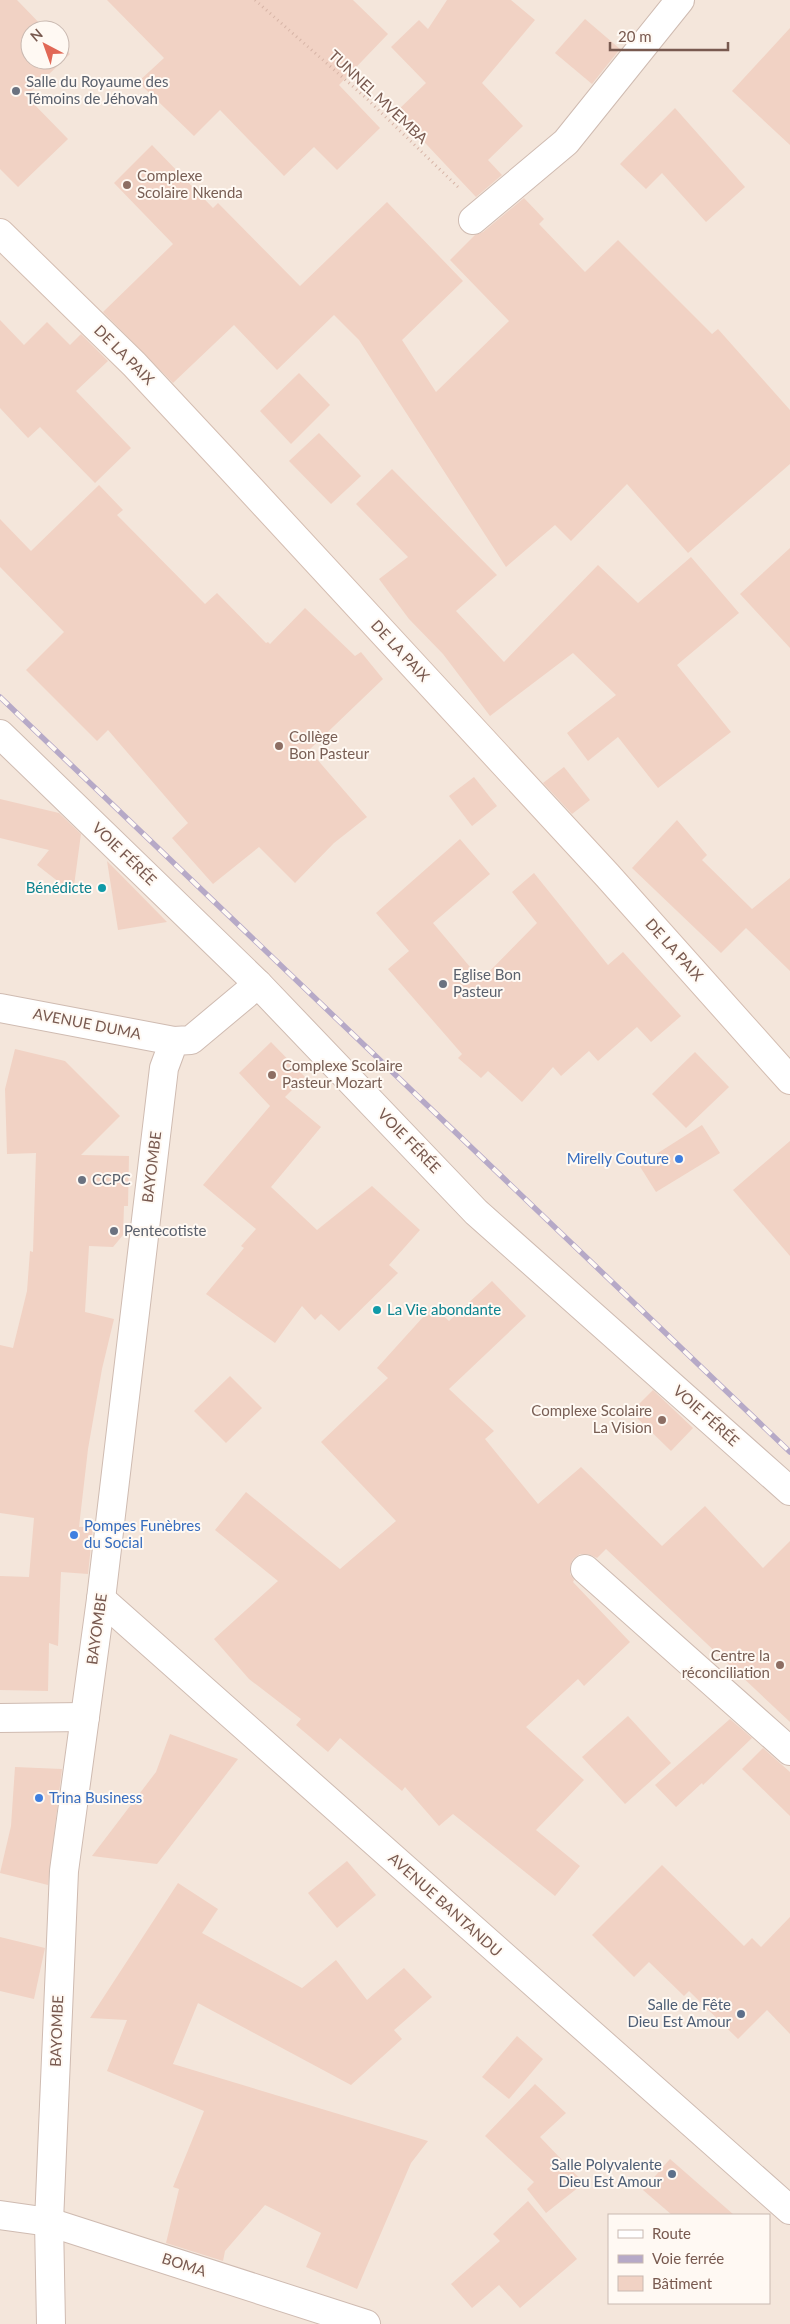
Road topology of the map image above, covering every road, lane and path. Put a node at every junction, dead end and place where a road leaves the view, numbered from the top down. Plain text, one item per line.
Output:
1 (254, 0) edge
2 (680, 0) edge
3 (481, 214) joint
4 (0, 233) edge
5 (0, 734) edge
6 (258, 984) junction
7 (0, 1008) edge
8 (174, 1041) junction
9 (790, 1080) edge
10 (790, 1491) edge
11 (585, 1569) dead end
12 (101, 1599) junction
13 (85, 1717) junction
14 (0, 1718) edge
15 (790, 1751) edge
16 (790, 2210) edge
17 (0, 2216) edge
18 (49, 2222) junction
19 (51, 2324) edge
20 (366, 2324) edge

1 - 3 path, TUNNEL MVEMBA
2 - 3 street
4 - 9 street, DE LA PAIX
5 - 6 street, VOIE FÉRÉE
6 - 8 street
6 - 10 street, VOIE FÉRÉE
7 - 8 street, AVENUE DUMA
8 - 12 street, BAYOMBE
11 - 15 street
12 - 13 street, BAYOMBE
12 - 16 street, AVENUE BANTANDU
13 - 14 street
13 - 18 street, BAYOMBE
17 - 18 street, BOMA
18 - 19 street, BAYOMBE
18 - 20 street, BOMA

